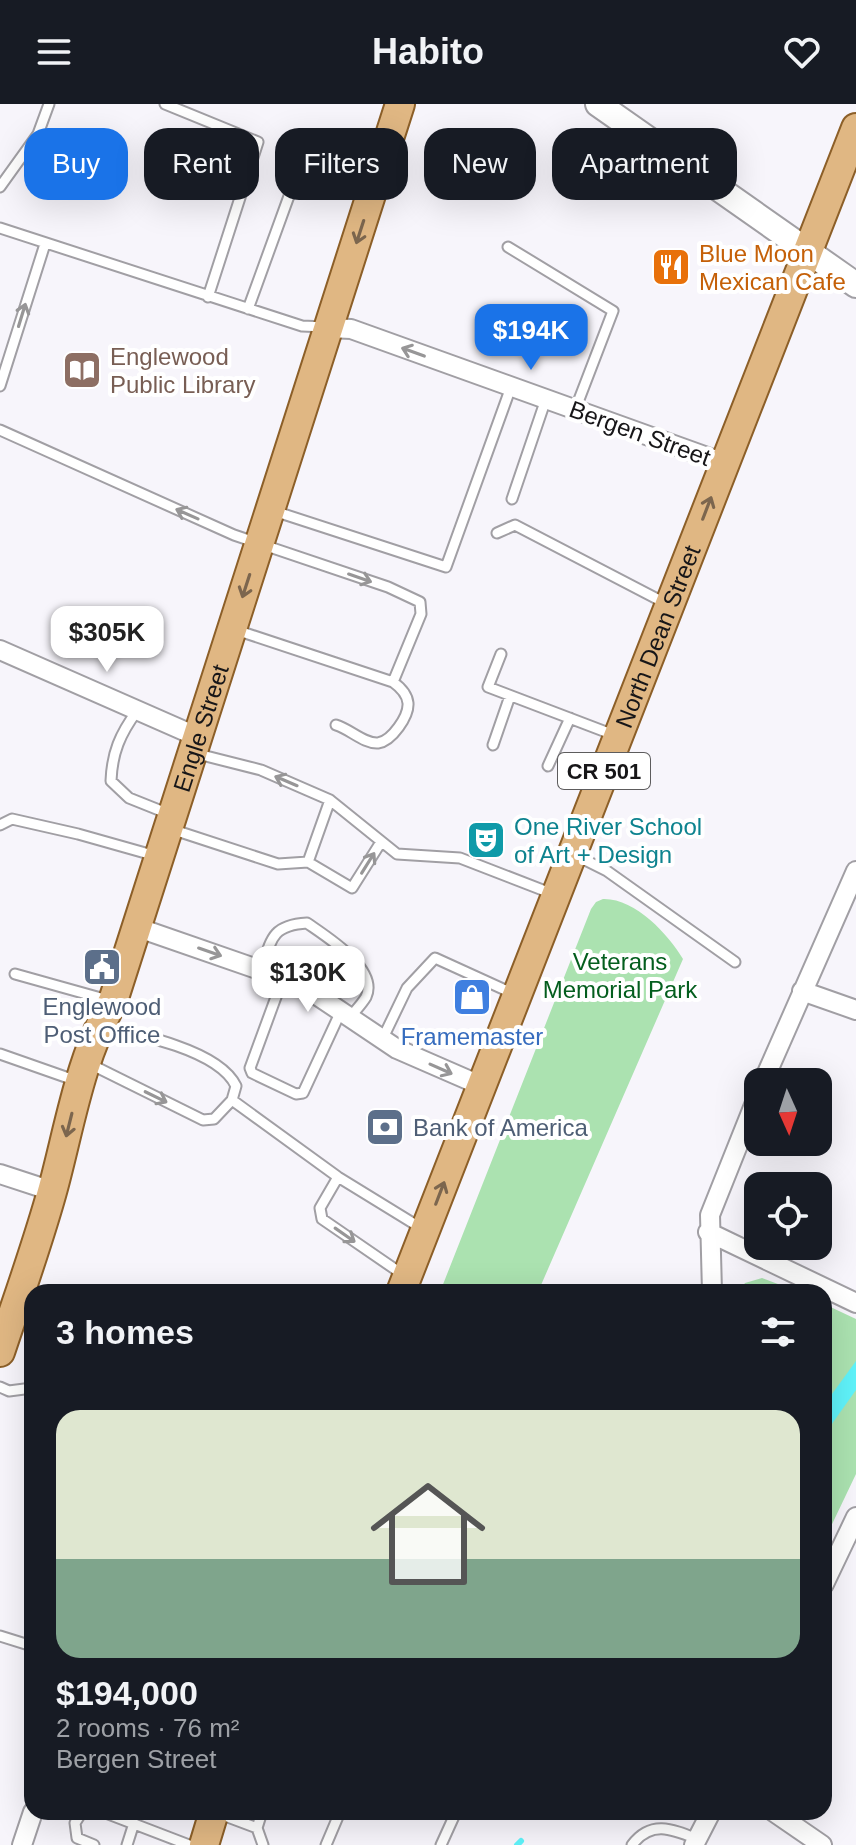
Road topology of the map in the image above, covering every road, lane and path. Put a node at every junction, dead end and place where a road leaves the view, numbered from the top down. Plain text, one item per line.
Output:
1 (49, 104) edge
2 (165, 104) edge
3 (400, 104) edge
4 (598, 104) edge
5 (856, 128) edge
6 (0, 187) edge
7 (288, 200) edge
8 (0, 228) edge
9 (45, 244) junction
10 (508, 247) dead end
11 (808, 249) junction
12 (856, 285) edge
13 (208, 297) junction
14 (248, 309) junction
15 (329, 328) junction
16 (0, 386) edge
17 (511, 387) junction
18 (546, 399) junction
19 (575, 410) junction
20 (0, 430) edge
21 (724, 463) junction
22 (512, 499) dead end
23 (271, 510) junction
24 (497, 533) dead end
25 (259, 544) junction
26 (669, 605) junction
27 (232, 629) junction
28 (0, 650) edge
29 (501, 654) dead end
30 (393, 682) junction
31 (510, 696) junction
32 (137, 710) junction
33 (570, 718) junction
34 (336, 725) dead end
35 (618, 736) junction
36 (195, 745) junction
37 (493, 745) dead end
38 (548, 766) dead end
39 (330, 800) junction
40 (0, 816) edge
41 (12, 819) junction
42 (170, 822) junction
43 (0, 825) edge
44 (381, 842) junction
45 (572, 854) junction
46 (159, 857) junction
47 (308, 862) junction
48 (856, 871) edge
49 (556, 895) junction
50 (136, 927) junction
51 (735, 962) dead end
52 (262, 969) junction
53 (15, 974) dead end
54 (283, 978) junction
55 (802, 991) junction
56 (517, 995) junction
57 (113, 1001) junction
58 (856, 1010) edge
59 (346, 1015) junction
60 (98, 1027) junction
61 (382, 1040) junction
62 (0, 1054) edge
63 (769, 1068) edge
64 (83, 1072) junction
65 (482, 1086) junction
66 (232, 1100) junction
67 (744, 1128) edge
68 (0, 1174) edge
69 (338, 1177) junction
70 (52, 1191) junction
71 (425, 1231) junction
72 (708, 1232) junction
73 (403, 1284) edge
74 (404, 1284) edge
75 (711, 1284) edge
76 (816, 1284) edge
77 (832, 1291) edge
78 (856, 1303) edge
79 (14, 1313) edge
80 (0, 1352) edge
81 (0, 1387) edge
82 (24, 1389) edge
83 (856, 1517) edge
84 (832, 1567) edge
85 (0, 1636) edge
86 (24, 1644) edge
87 (30, 1820) edge
88 (77, 1820) edge
89 (126, 1820) edge
90 (212, 1820) edge
91 (236, 1820) edge
92 (260, 1820) edge
93 (337, 1820) edge
94 (452, 1820) edge
95 (707, 1820) edge
96 (790, 1820) edge
97 (134, 1823) junction
98 (257, 1828) junction
99 (696, 1842) edge
100 (22, 1845) edge
101 (94, 1845) edge
102 (127, 1845) edge
103 (189, 1845) edge
104 (204, 1845) edge
105 (263, 1845) edge
106 (326, 1845) edge
107 (441, 1845) edge
108 (632, 1845) edge
109 (822, 1845) edge

1 - 6 lane
2 - 13 lane
3 -> 15 main road, Engle Street
4 - 11 main road
5 - 11 main road, CR 501
7 - 14 lane
8 - 9 lane
9 - 13 lane
16 -> 9 lane
10 - 19 lane
11 - 12 main road
11 - 21 main road, North Dean Street / CR 501
13 - 14 lane
14 - 15 lane
17 -> 15 street, Bergen Street
15 - 23 main road, Engle Street
17 - 18 street, Bergen Street
17 - 23 lane
18 - 19 street, Bergen Street
18 - 22 lane
19 - 21 street, Bergen Street
25 -> 20 lane
26 -> 21 main road, North Dean Street / CR 501
23 - 25 main road, Engle Street
24 - 26 lane
25 -> 27 main road, Engle Street
25 -> 30 lane
26 - 35 main road, North Dean Street / CR 501
27 - 30 lane
27 - 36 main road, Engle Street
28 - 32 street
29 - 31 lane
30 - 34 lane
31 - 33 lane
31 - 37 lane
32 - 36 street
32 - 42 lane
33 - 35 lane
33 - 38 lane
35 - 45 main road, North Dean Street / CR 501
39 -> 36 lane
36 - 42 main road, Engle Street
39 - 44 lane
39 - 47 lane
40 - 41 lane
41 - 43 lane
41 - 46 lane
42 - 46 main road, Engle Street
42 - 47 lane
47 -> 44 lane
44 - 49 lane
45 - 49 main road, North Dean Street / CR 501
45 - 51 lane
46 - 50 main road, Engle Street
48 - 55 street
49 - 56 main road, North Dean Street / CR 501
50 -> 52 street
50 - 57 main road, Engle Street
52 - 54 street
52 - 59 lane
53 - 57 lane
54 - 59 street
54 - 59 lane
55 - 58 street
55 - 63 street
56 - 61 lane
56 - 65 main road, North Dean Street / CR 501
57 - 60 main road, Engle Street
59 - 61 street
60 - 64 main road, Engle Street
60 - 66 lane
61 -> 65 street
62 - 64 lane
64 -> 66 lane
64 -> 70 main road, Engle Street
71 -> 65 main road, North Dean Street / CR 501
66 - 69 lane
67 - 72 street
68 - 70 street
69 - 71 lane
69 -> 73 lane
70 - 79 main road, Engle Street
71 - 74 main road, North Dean Street / CR 501
72 - 75 street
72 - 76 street
77 - 78 street
79 - 80 main road, Engle Street
81 - 82 lane
83 - 84 street
85 - 86 lane
87 - 100 street
88 - 101 lane
89 - 97 lane
90 - 104 main road
91 - 98 lane
92 - 98 lane
93 - 106 lane
94 - 107 lane
95 - 99 street
96 - 109 street
97 - 102 lane
97 - 103 lane
98 - 105 lane
99 - 108 lane

